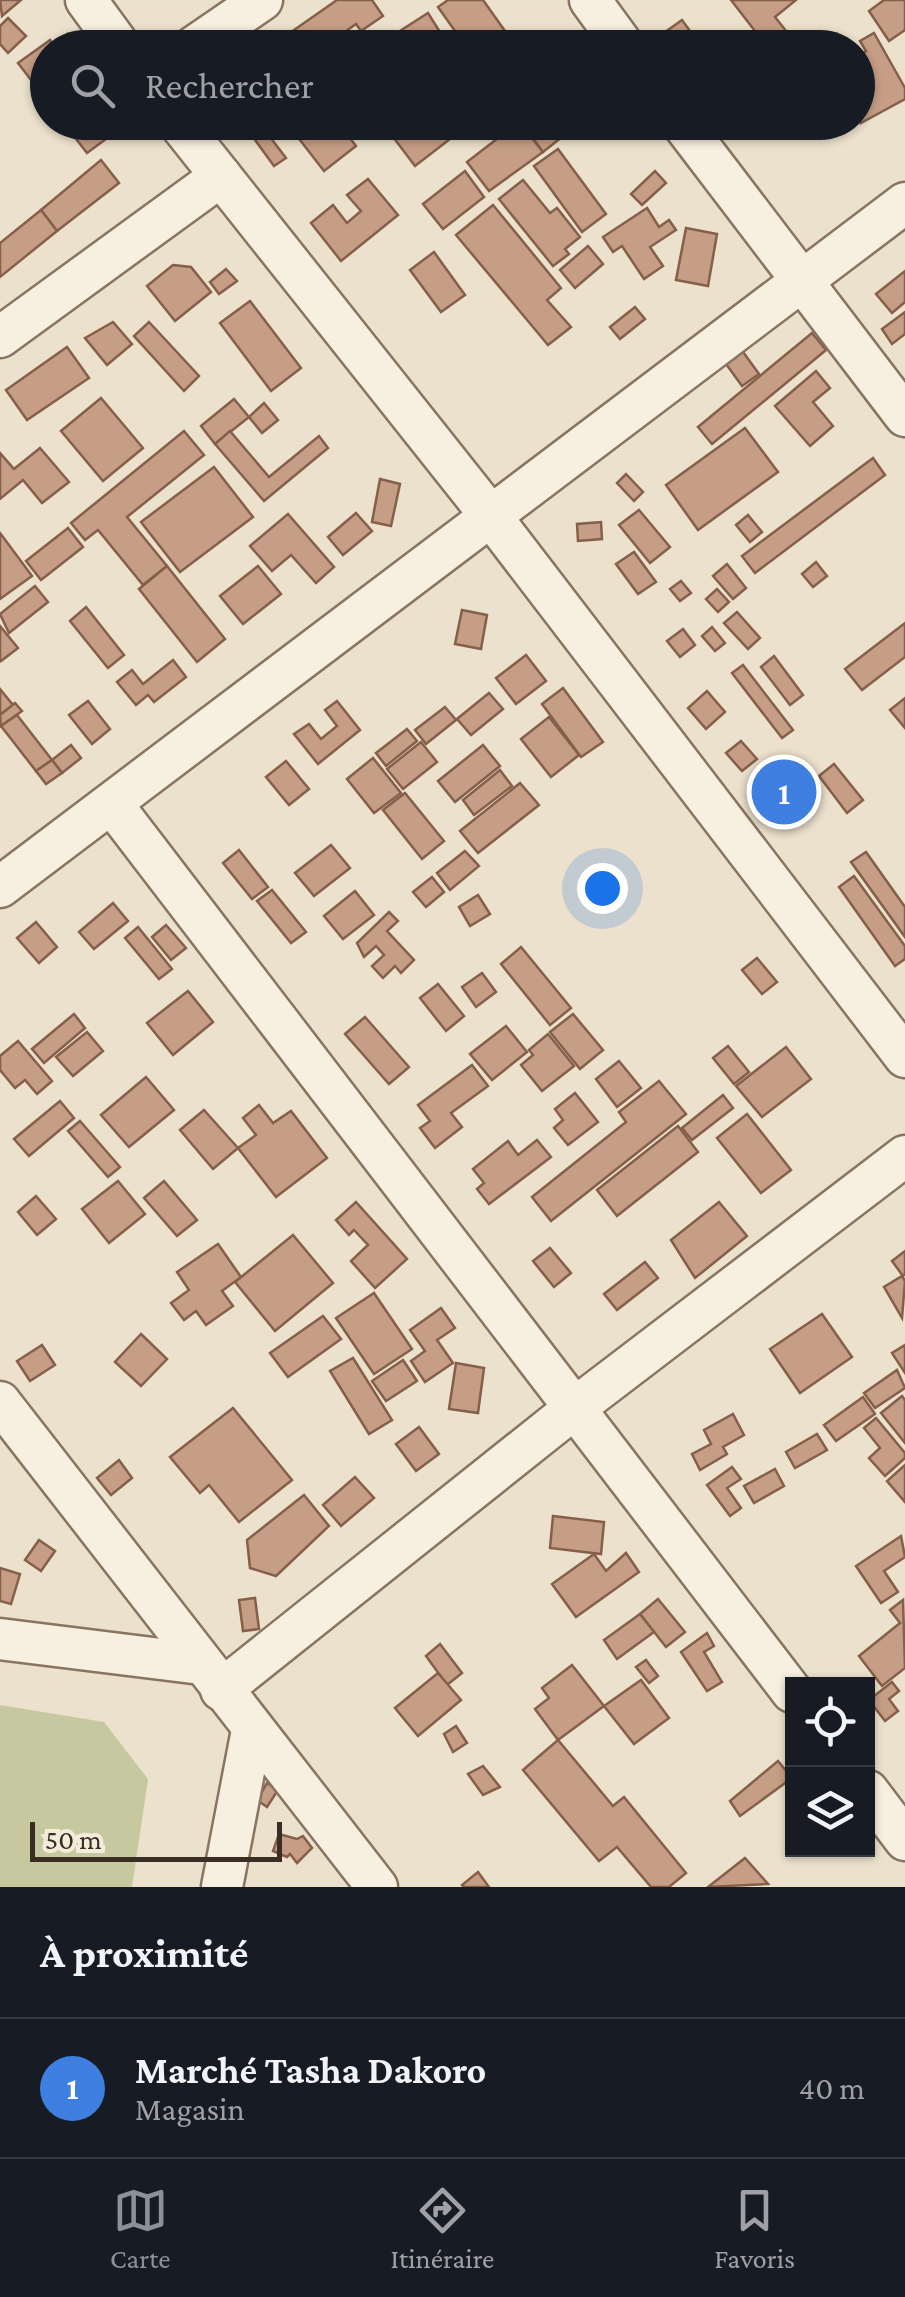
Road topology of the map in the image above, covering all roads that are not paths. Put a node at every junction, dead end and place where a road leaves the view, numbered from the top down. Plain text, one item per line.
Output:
1 (86, 0) edge
2 (262, 0) edge
3 (590, 0) edge
4 (108, 30) edge
5 (218, 30) edge
6 (612, 30) edge
7 (192, 140) edge
8 (695, 140) edge
9 (221, 176) junction
10 (905, 203) edge
11 (799, 280) junction
12 (0, 337) edge
13 (905, 416) edge
14 (490, 515) junction
15 (112, 804) junction
16 (0, 887) edge
17 (905, 1057) edge
18 (905, 1156) edge
19 (0, 1402) edge
20 (576, 1407) junction
21 (0, 1639) edge
22 (212, 1677) junction
23 (785, 1683) edge
24 (252, 1730) junction
25 (875, 1800) edge
26 (905, 1840) edge
27 (222, 1887) edge
28 (376, 1887) edge

1 - 4 street
2 - 5 street
3 - 6 street
7 - 9 street
8 - 11 street
9 - 12 street
9 - 14 street
10 - 11 street
11 - 13 street
11 - 14 street
14 - 15 street
14 - 17 street
15 - 16 street
15 - 20 street
18 - 20 street
19 - 22 street
20 - 22 street
20 - 23 street
21 - 22 street
22 - 24 street
24 - 27 street
24 - 28 street
25 - 26 street

